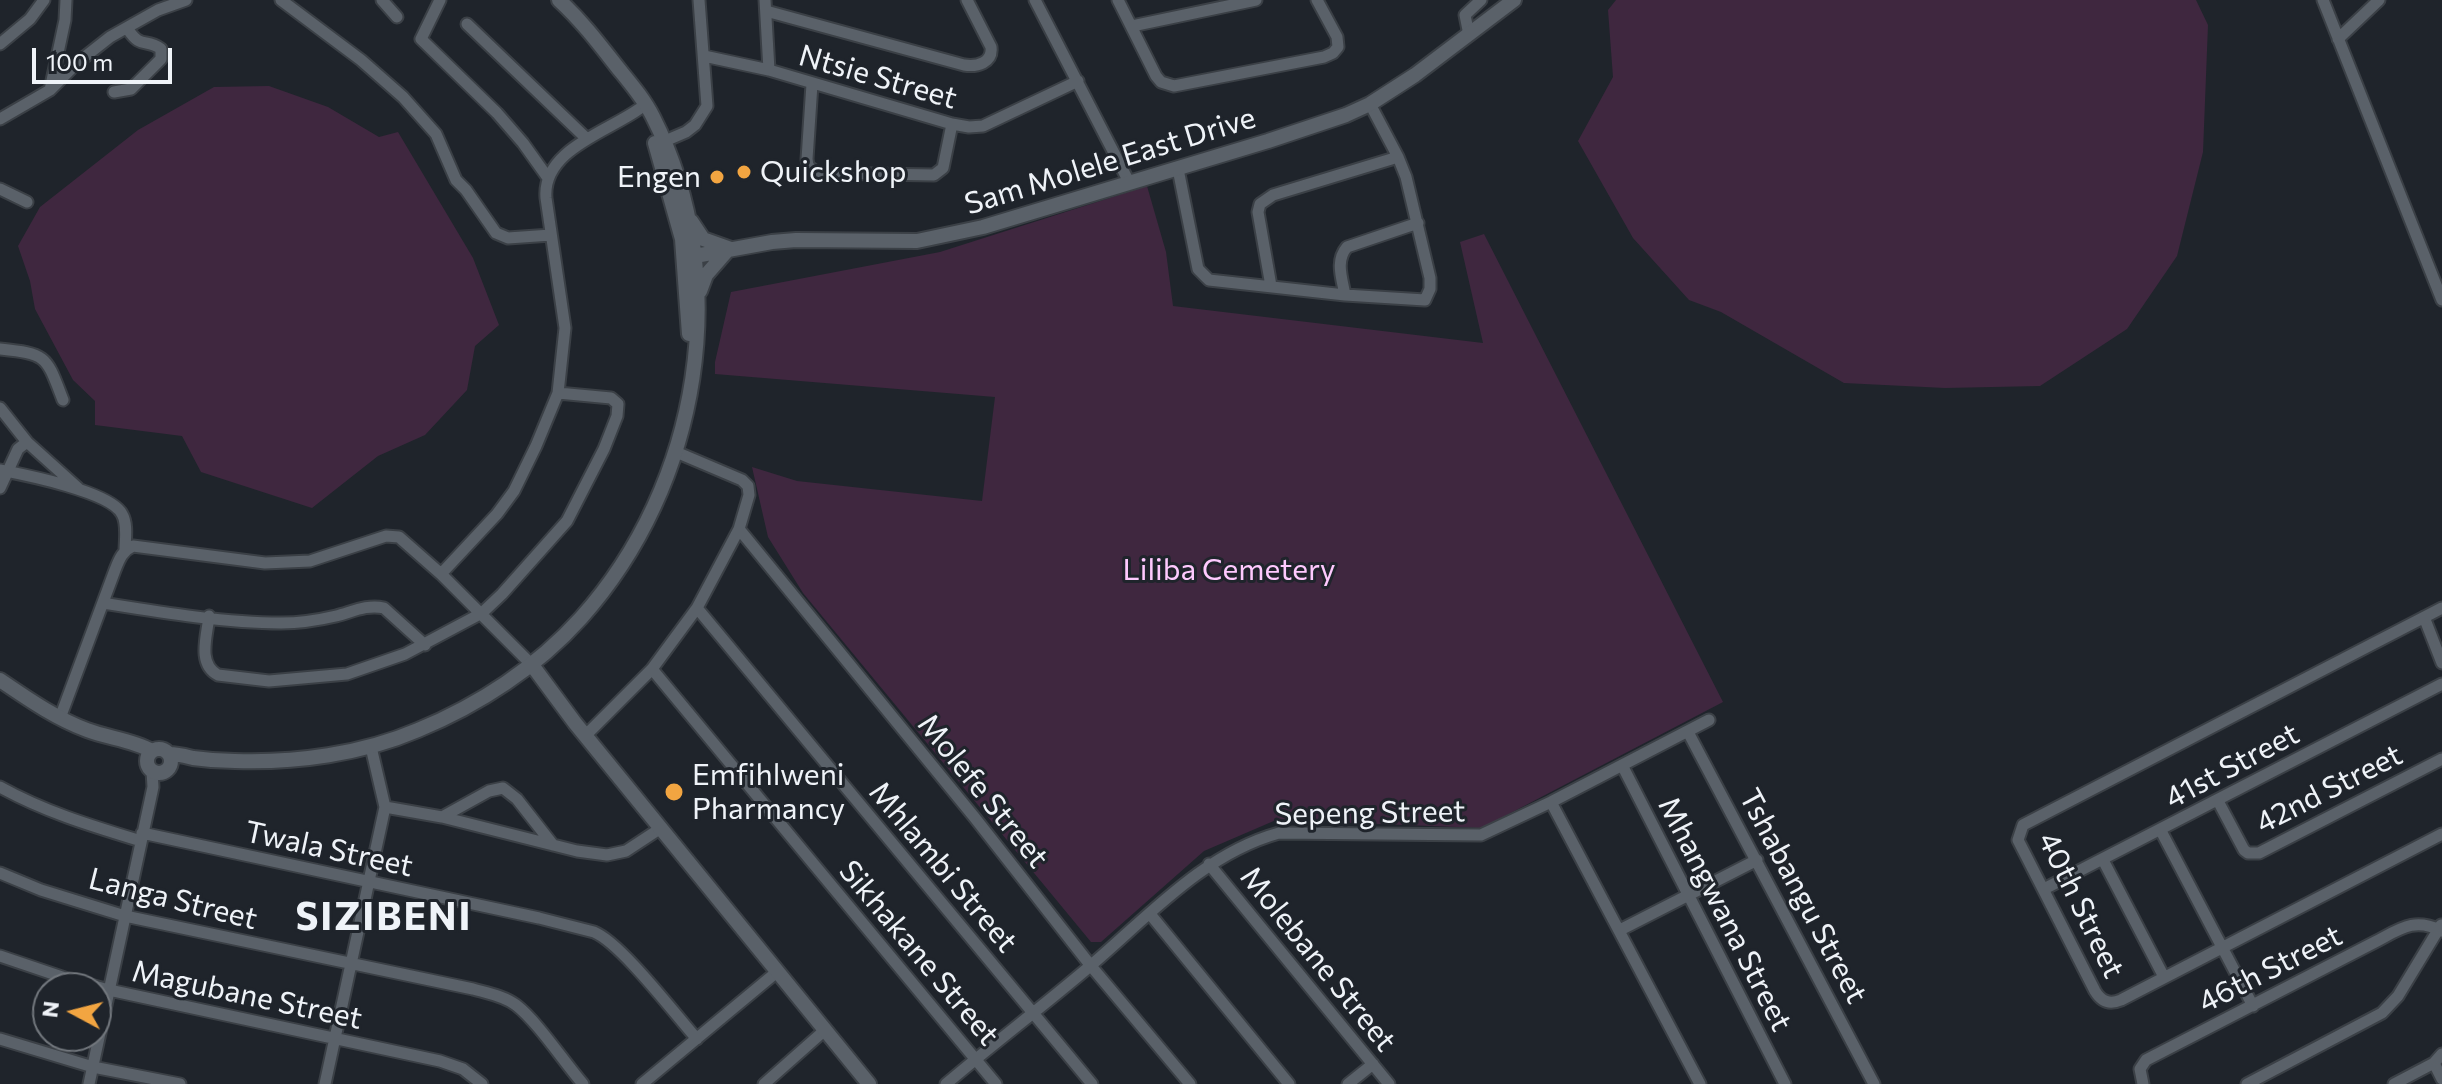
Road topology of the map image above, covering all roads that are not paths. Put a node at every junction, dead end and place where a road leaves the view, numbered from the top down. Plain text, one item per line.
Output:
1 (44, 0) edge
2 (66, 0) edge
3 (186, 0) edge
4 (281, 0) edge
5 (382, 0) edge
6 (440, 0) edge
7 (699, 0) edge
8 (967, 0) edge
9 (1035, 0) edge
10 (1118, 0) edge
11 (1256, 0) edge
12 (1317, 0) edge
13 (1481, 0) edge
14 (1514, 0) edge
15 (2323, 0) edge
16 (2379, 0) edge
17 (564, 2) edge
18 (156, 5) edge
19 (766, 5) edge
20 (397, 17) dead end
21 (467, 24) dead end
22 (1132, 26) junction
23 (127, 28) junction
24 (1469, 35) junction
25 (2338, 39) junction
26 (0, 44) edge
27 (704, 56) junction
28 (769, 70) junction
29 (620, 71) junction
30 (1078, 81) junction
31 (812, 84) junction
32 (50, 90) junction
33 (114, 92) dead end
34 (1370, 104) junction
35 (639, 109) junction
36 (0, 119) edge
37 (952, 124) junction
38 (587, 139) junction
39 (660, 143) junction
40 (1398, 157) junction
41 (1178, 169) junction
42 (548, 178) junction
43 (1129, 182) junction
44 (0, 189) edge
45 (27, 202) dead end
46 (687, 214) junction
47 (1418, 223) junction
48 (551, 235) junction
49 (730, 251) junction
50 (690, 257) junction
51 (1271, 286) junction
52 (1345, 295) junction
53 (699, 298) junction
54 (2442, 300) edge
55 (0, 349) edge
56 (558, 393) junction
57 (63, 400) dead end
58 (687, 402) junction
59 (0, 408) edge
60 (27, 442) junction
61 (676, 452) junction
62 (4, 470) edge
63 (0, 488) edge
64 (79, 488) junction
65 (739, 529) junction
66 (125, 551) junction
67 (441, 574) junction
68 (103, 603) junction
69 (697, 608) junction
70 (2442, 608) edge
71 (482, 613) junction
72 (209, 616) junction
73 (2424, 617) junction
74 (425, 645) junction
75 (2442, 663) edge
76 (532, 665) junction
77 (652, 669) junction
78 (0, 680) edge
79 (2442, 684) edge
80 (60, 718) junction
81 (1709, 720) dead end
82 (1688, 732) junction
83 (585, 736) junction
84 (371, 747) junction
85 (2442, 759) edge
86 (1622, 765) junction
87 (158, 766) junction
88 (0, 787) edge
89 (2218, 801) junction
90 (1551, 802) junction
91 (385, 807) junction
92 (442, 817) junction
93 (661, 828) junction
94 (2161, 831) junction
95 (2442, 834) edge
96 (142, 837) junction
97 (553, 845) junction
98 (1757, 860) junction
99 (2103, 860) junction
100 (1209, 864) junction
101 (0, 873) edge
102 (369, 883) junction
103 (2044, 889) junction
104 (1689, 896) junction
105 (1150, 914) junction
106 (125, 916) junction
107 (2441, 928) edge
108 (1620, 930) junction
109 (2223, 946) junction
110 (0, 956) edge
111 (351, 965) junction
112 (1091, 966) junction
113 (778, 971) junction
114 (47, 972) edge
115 (112, 976) edge
116 (2164, 977) junction
117 (112, 991) edge
118 (2253, 1006) junction
119 (1033, 1014) junction
120 (825, 1030) junction
121 (335, 1038) junction
122 (0, 1039) edge
123 (697, 1039) junction
124 (96, 1052) edge
125 (976, 1059) junction
126 (2438, 1059) edge
127 (1373, 1064) junction
128 (93, 1067) junction
129 (2442, 1079) edge
130 (89, 1084) edge
131 (180, 1084) edge
132 (325, 1084) edge
133 (482, 1084) edge
134 (583, 1084) edge
135 (642, 1084) edge
136 (764, 1084) edge
137 (869, 1084) edge
138 (946, 1084) edge
139 (996, 1084) edge
140 (1092, 1084) edge
141 (1190, 1084) edge
142 (1289, 1084) edge
143 (1348, 1084) edge
144 (1389, 1084) edge
145 (1700, 1084) edge
146 (1785, 1084) edge
147 (1874, 1084) edge
148 (2143, 1084) edge
149 (2247, 1084) edge
150 (2394, 1084) edge

1 - 26 street
2 - 32 street
3 - 18 street
4 - 48 street
5 - 20 street
6 - 42 street
7 - 27 street
8 - 19 street
9 - 30 street
10 - 22 street
11 - 22 street
12 - 22 street
13 - 24 street
14 - 24 street, Sam Molele East Drive
15 - 25 street
16 - 25 street
17 - 29 street
18 - 23 street
19 - 28 street
21 - 38 street
23 - 32 street
23 - 33 street
24 - 34 street, Sam Molele East Drive
25 - 54 street
27 - 28 street, Ntsie Street
27 - 39 street
28 - 31 street, Ntsie Street
29 - 35 street
29 - 39 street
30 - 37 street, Ntsie Street
30 - 43 street
31 - 37 street, Ntsie Street
31 - 37 street
32 - 36 street
34 - 40 street
34 - 41 street, Sam Molele East Drive
35 - 38 street
35 - 39 street
38 - 42 street
39 - 46 street
39 - 50 street
40 - 47 street
40 - 51 street
41 - 43 street, Sam Molele East Drive
41 - 51 street
42 - 48 street
43 - 49 street, Sam Molele East Drive
44 - 45 street
46 - 49 street
46 - 50 street
47 - 52 street
47 - 52 street
48 - 56 street
49 - 50 street, Sam Molele East Drive
49 - 53 street
50 - 53 street
50 - 58 street
51 - 52 street
53 - 58 street
55 - 57 street
56 - 67 street
56 - 71 street
58 - 61 street
59 - 60 street
60 - 62 street
60 - 64 street
61 - 65 street
61 - 76 street
62 - 63 street
62 - 64 street
64 - 66 street
65 - 69 street
65 - 112 street, Molefe Street
66 - 67 street
66 - 68 street
67 - 71 street
68 - 72 street
68 - 80 street
69 - 77 street
69 - 119 street, Mhlambi Street
70 - 73 street, 40th Street
71 - 74 street
71 - 76 street
72 - 74 street
72 - 74 street
73 - 75 street
73 - 103 street, 40th Street
76 - 83 street
76 - 84 street
77 - 83 street
77 - 125 street, Sikhakane Street
78 - 80 street
79 - 89 street, 41st Street
80 - 87 street
81 - 82 street, Sepeng Street
82 - 86 street, Sepeng Street
82 - 98 street, Tshabangu Street
83 - 93 street
84 - 87 street
84 - 91 street
85 - 89 street, 42nd Street
86 - 90 street, Sepeng Street
86 - 104 street, Mhangwana Street
87 - 96 street
88 - 96 street, Twala Street
89 - 94 street, 41st Street
90 - 100 street, Sepeng Street
90 - 108 street
91 - 92 street
91 - 102 street
92 - 97 street
92 - 97 street
93 - 97 street
93 - 113 street
94 - 99 street, 41st Street
94 - 109 street
95 - 109 street, 40th Street
96 - 102 street, Twala Street
96 - 106 street
98 - 104 street
98 - 147 street, Tshabangu Street
99 - 103 street, 41st Street
99 - 116 street
100 - 105 street, Sepeng Street
100 - 127 street, Molebane Street
101 - 106 street, Langa Street
102 - 111 street
102 - 123 street, Twala Street
103 - 116 street, 40th Street
104 - 108 street
104 - 146 street, Mhangwana Street
105 - 112 street, Sepeng Street
105 - 142 street
106 - 111 street, Langa Street
106 - 115 street
107 - 118 street, 46th Street
107 - 149 street
108 - 145 street
109 - 116 street, 40th Street
109 - 118 street
110 - 114 street, Magubane Street
111 - 121 street
111 - 134 street, Langa Street
112 - 119 street, Sepeng Street
112 - 141 street, Molefe Street
113 - 120 street
113 - 123 street
117 - 121 street, Magubane Street
118 - 148 street, 46th Street
119 - 125 street, Sepeng Street
119 - 140 street, Mhlambi Street
120 - 136 street
120 - 137 street
121 - 132 street
121 - 133 street, Magubane Street
122 - 128 street
123 - 135 street
124 - 128 street
125 - 138 street, Sepeng Street
125 - 139 street, Sikhakane Street
126 - 129 street
126 - 150 street
127 - 143 street
127 - 144 street, Molebane Street
128 - 130 street
128 - 131 street

